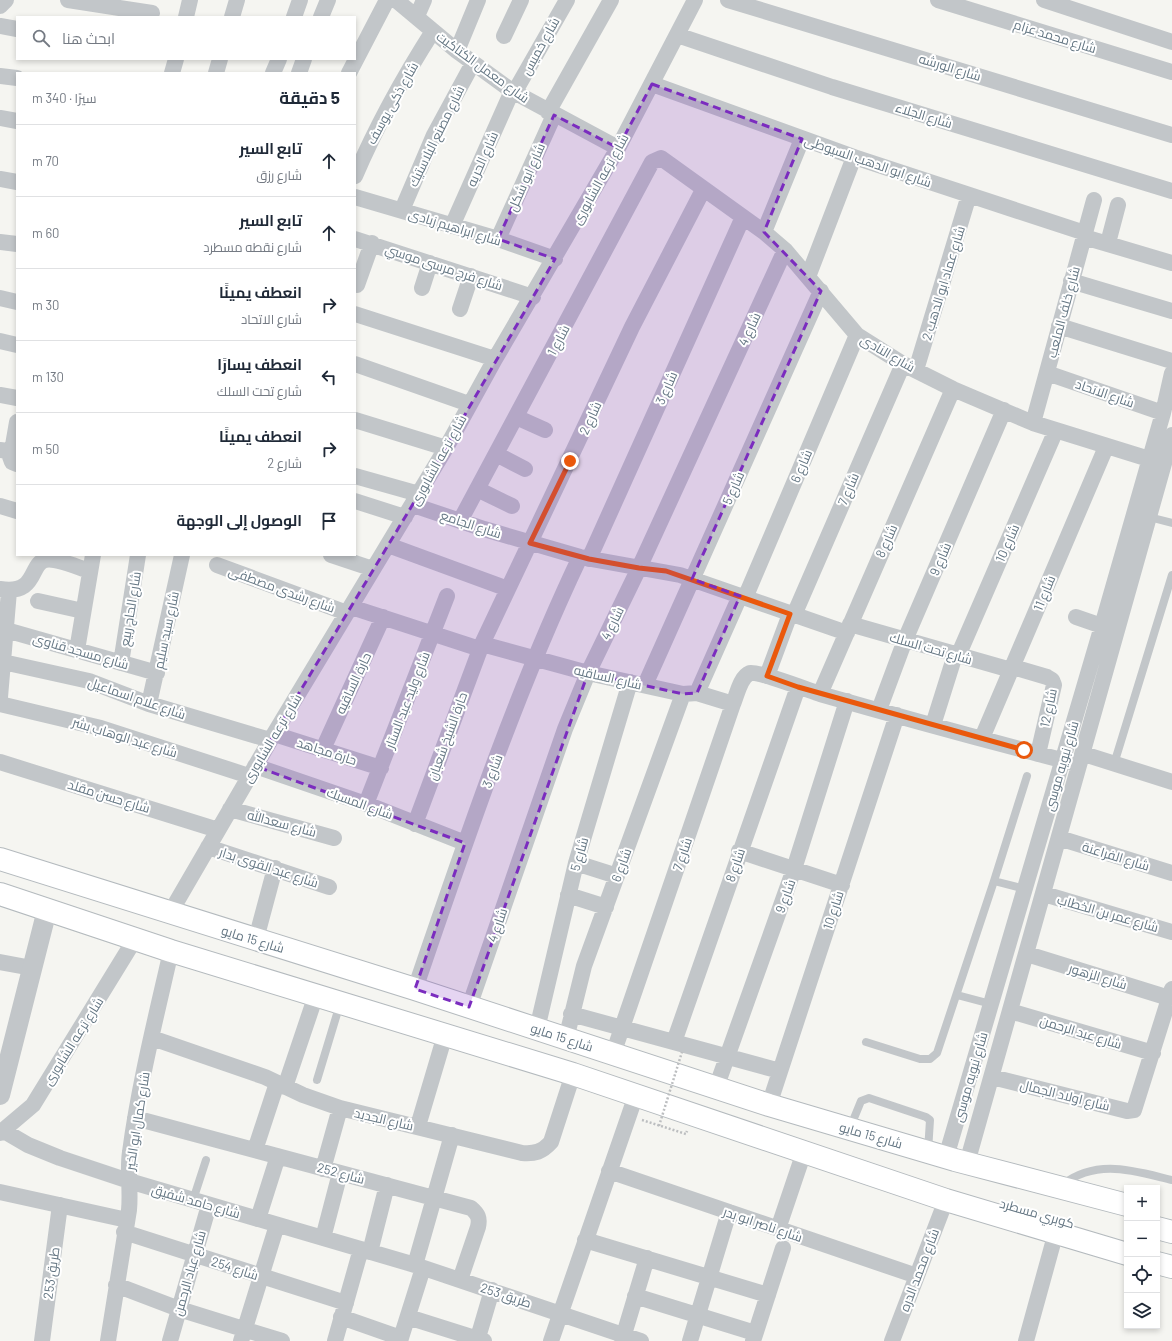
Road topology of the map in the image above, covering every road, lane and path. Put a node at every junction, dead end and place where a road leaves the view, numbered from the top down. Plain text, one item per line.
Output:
1 (6, 0) edge
2 (68, 0) edge
3 (190, 0) edge
4 (237, 0) edge
5 (300, 0) edge
6 (328, 0) edge
7 (424, 0) edge
8 (478, 0) edge
9 (521, 0) edge
10 (567, 0) edge
11 (611, 0) edge
12 (695, 0) edge
13 (728, 0) edge
14 (938, 0) edge
15 (1044, 0) edge
16 (396, 1) edge
17 (1076, 5) edge
18 (0, 6) edge
19 (152, 13) dead end
20 (186, 16) edge
21 (232, 16) edge
22 (294, 16) edge
23 (321, 16) edge
24 (417, 16) junction
25 (0, 26) edge
26 (16, 29) edge
27 (433, 31) junction
28 (677, 35) junction
29 (504, 36) dead end
30 (1172, 42) edge
31 (457, 51) junction
32 (176, 60) edge
33 (220, 60) edge
34 (278, 60) edge
35 (304, 60) edge
36 (473, 63) junction
37 (172, 72) edge
38 (216, 72) edge
39 (273, 72) edge
40 (299, 72) edge
41 (350, 72) edge
42 (1172, 72) edge
43 (0, 76) edge
44 (16, 78) edge
45 (652, 84) junction
46 (513, 92) junction
47 (551, 114) junction
48 (0, 118) edge
49 (16, 121) edge
50 (1172, 135) edge
51 (802, 139) junction
52 (618, 148) junction
53 (854, 157) junction
54 (656, 159) joint
55 (356, 174) edge
56 (0, 179) edge
57 (16, 182) edge
58 (703, 190) junction
59 (1172, 191) edge
60 (969, 195) junction
61 (356, 197) edge
62 (1094, 200) dead end
63 (1118, 205) dead end
64 (402, 210) junction
65 (743, 217) junction
66 (452, 226) junction
67 (764, 232) junction
68 (1085, 235) junction
69 (356, 239) edge
70 (498, 240) junction
71 (0, 242) edge
72 (372, 243) junction
73 (16, 244) edge
74 (1108, 244) junction
75 (785, 250) junction
76 (554, 259) junction
77 (430, 263) junction
78 (1172, 263) edge
79 (471, 276) junction
80 (808, 277) junction
81 (1072, 281) junction
82 (357, 284) dead end
83 (422, 288) dead end
84 (821, 291) junction
85 (532, 297) junction
86 (0, 298) edge
87 (16, 302) edge
88 (460, 309) dead end
89 (1172, 311) edge
90 (356, 314) edge
91 (1059, 326) junction
92 (856, 335) junction
93 (0, 341) edge
94 (16, 345) edge
95 (494, 359) junction
96 (1172, 362) edge
97 (356, 364) edge
98 (910, 367) junction
99 (1047, 373) junction
100 (1172, 373) edge
101 (953, 389) junction
102 (0, 395) edge
103 (16, 398) edge
104 (469, 404) junction
105 (1004, 410) junction
106 (1163, 412) junction
107 (516, 417) junction
108 (356, 420) edge
109 (1034, 423) junction
110 (16, 427) edge
111 (545, 430) dead end
112 (1056, 430) junction
113 (1172, 435) edge
114 (1106, 447) junction
115 (446, 448) junction
116 (496, 454) junction
117 (8, 455) edge
118 (1149, 459) junction
119 (526, 469) dead end
120 (356, 477) edge
121 (477, 489) junction
122 (356, 502) edge
123 (412, 505) junction
124 (0, 506) edge
125 (512, 506) dead end
126 (16, 511) edge
127 (1149, 517) junction
128 (460, 521) junction
129 (1172, 523) edge
130 (530, 543) junction
131 (388, 545) junction
132 (93, 556) edge
133 (138, 556) edge
134 (182, 556) edge
135 (334, 556) edge
136 (585, 558) junction
137 (217, 564) dead end
138 (639, 568) junction
139 (373, 569) junction
140 (90, 571) junction
141 (1172, 575) edge
142 (692, 579) junction
143 (508, 589) junction
144 (4, 590) edge
145 (447, 596) dead end
146 (742, 597) junction
147 (38, 602) dead end
148 (349, 610) junction
149 (83, 611) junction
150 (792, 615) junction
151 (383, 617) junction
152 (1076, 617) dead end
153 (1102, 626) junction
154 (848, 628) junction
155 (6, 630) junction
156 (432, 633) junction
157 (905, 640) junction
158 (481, 646) junction
159 (77, 650) junction
160 (2, 654) edge
161 (956, 656) junction
162 (535, 658) junction
163 (121, 663) junction
164 (1012, 669) junction
165 (157, 673) junction
166 (588, 673) junction
167 (767, 676) junction
168 (638, 684) junction
169 (798, 687) junction
170 (690, 693) junction
171 (820, 694) junction
172 (0, 697) edge
173 (847, 702) junction
174 (0, 704) edge
175 (149, 704) junction
176 (733, 704) junction
177 (879, 710) junction
178 (897, 715) junction
179 (932, 725) junction
180 (272, 737) junction
181 (982, 738) junction
182 (323, 749) junction
183 (1038, 754) junction
184 (1082, 759) junction
185 (1062, 760) junction
186 (0, 762) edge
187 (1114, 764) junction
188 (380, 768) junction
189 (252, 771) junction
190 (1027, 776) dead end
191 (1172, 782) edge
192 (366, 804) junction
193 (230, 809) junction
194 (415, 824) junction
195 (218, 830) junction
196 (334, 838) dead end
197 (1059, 838) junction
198 (465, 843) junction
199 (208, 847) junction
200 (739, 851) junction
201 (0, 859) edge
202 (576, 863) junction
203 (275, 868) junction
204 (794, 869) junction
205 (1172, 873) edge
206 (617, 876) junction
207 (994, 881) junction
208 (842, 885) junction
209 (330, 887) dead end
210 (1025, 889) junction
211 (0, 894) edge
212 (1044, 894) junction
213 (568, 895) junction
214 (606, 907) junction
215 (47, 910) junction
216 (170, 913) junction
217 (1172, 932) edge
218 (135, 939) junction
219 (256, 939) junction
220 (171, 950) junction
221 (1027, 954) junction
222 (0, 962) edge
223 (32, 968) junction
224 (415, 989) junction
225 (1171, 993) edge
226 (316, 995) junction
227 (957, 995) junction
228 (340, 1003) junction
229 (991, 1004) junction
230 (469, 1007) junction
231 (1010, 1011) junction
232 (572, 1014) junction
233 (621, 1028) junction
234 (537, 1029) junction
235 (445, 1035) junction
236 (152, 1038) junction
237 (566, 1039) junction
238 (866, 1042) dead end
239 (678, 1047) junction
240 (6, 1050) edge
241 (1152, 1053) junction
242 (613, 1054) junction
243 (727, 1058) junction
244 (780, 1071) junction
245 (573, 1074) junction
246 (992, 1076) junction
247 (317, 1080) dead end
248 (281, 1085) junction
249 (716, 1088) junction
250 (0, 1095) edge
251 (636, 1095) junction
252 (769, 1105) junction
253 (340, 1108) junction
254 (135, 1118) junction
255 (645, 1121) dead end
256 (418, 1126) junction
257 (659, 1126) junction
258 (850, 1129) junction
259 (2, 1132) edge
260 (686, 1134) dead end
261 (452, 1135) junction
262 (255, 1150) junction
263 (804, 1152) junction
264 (278, 1156) junction
265 (949, 1158) junction
266 (206, 1160) dead end
267 (323, 1169) junction
268 (609, 1171) junction
269 (340, 1173) junction
270 (1172, 1180) edge
271 (129, 1181) junction
272 (387, 1186) junction
273 (0, 1192) edge
274 (434, 1198) junction
275 (1049, 1199) junction
276 (193, 1200) junction
277 (946, 1200) junction
278 (60, 1205) junction
279 (209, 1205) junction
280 (1124, 1205) edge
281 (729, 1212) junction
282 (1160, 1214) edge
283 (1172, 1217) edge
284 (1124, 1218) edge
285 (258, 1219) junction
286 (277, 1225) junction
287 (126, 1226) junction
288 (778, 1229) junction
289 (1160, 1229) edge
290 (1056, 1232) junction
291 (1172, 1232) edge
292 (1124, 1237) edge
293 (323, 1238) junction
294 (585, 1240) junction
295 (783, 1248) dead end
296 (1160, 1249) edge
297 (365, 1250) junction
298 (1172, 1252) edge
299 (1124, 1253) edge
300 (194, 1255) junction
301 (647, 1258) junction
302 (1160, 1264) edge
303 (419, 1267) junction
304 (1172, 1267) edge
305 (261, 1276) junction
306 (917, 1276) junction
307 (709, 1277) junction
308 (460, 1280) junction
309 (116, 1285) junction
310 (492, 1290) junction
311 (768, 1295) junction
312 (635, 1296) junction
313 (179, 1308) junction
314 (344, 1310) junction
315 (560, 1313) junction
316 (698, 1316) junction
317 (408, 1318) junction
318 (243, 1335) edge
319 (754, 1337) edge
320 (623, 1338) edge
321 (400, 1339) edge
322 (480, 1340) edge
323 (42, 1341) edge
324 (108, 1341) edge
325 (170, 1341) edge
326 (282, 1341) edge
327 (335, 1341) edge
328 (551, 1341) edge
329 (641, 1341) edge
330 (690, 1341) edge
331 (892, 1341) edge
332 (1026, 1341) edge

1 - 18 street
2 - 19 street
3 - 20 street
4 - 21 street
5 - 22 street
6 - 23 street
7 - 24 street
8 - 31 street
9 - 29 street
10 - 46 street, شارع خميس
11 - 47 street, شارع ابو شكل
12 - 28 street, شارع ترعه الشابورى
13 - 50 street, شارع الورشه
14 - 42 street, شارع محمد عزام
15 - 17 street
16 - 24 street, شارع معمل الكتاكيت
16 - 41 street
17 - 30 street
24 - 27 street, شارع معمل الكتاكيت
25 - 26 street
27 - 31 street, شارع معمل الكتاكيت
27 - 55 street, شارع ذكى يوسف
28 - 45 street, شارع ترعه الشابورى
28 - 59 street, شارع الجلاء
31 - 36 street, شارع معمل الكتاكيت
32 - 37 street
33 - 38 street
34 - 39 street
35 - 40 street
36 - 46 street, شارع معمل الكتاكيت
36 - 64 street, شارع مصنع البلاستيك
43 - 44 street
45 - 51 street, شارع ابو الدهب السيوطى
45 - 52 street, شارع ترعه الشابورى
46 - 47 street, شارع معمل الكتاكيت
46 - 66 street, شارع الحريه
47 - 52 street, شارع معمل الكتاكيت
47 - 70 street, شارع ابو شكل
48 - 49 street
51 - 53 street, شارع ابو الدهب السيوطى
51 - 67 street
52 - 76 street, شارع ترعه الشابورى
53 - 60 street, شارع ابو الدهب السيوطى
53 - 80 street
54 - 58 street, شارع النادى
54 - 107 street, شارع 1
56 - 57 street
58 - 65 street, شارع النادى
58 - 130 street, شارع 2
60 - 68 street, شارع ابو الدهب السيوطى
60 - 98 street, شارع عماد ابو الدهب 2
61 - 64 street, شارع ابراهيم زبادى
62 - 68 street, شارع خلف الملعب
63 - 74 street
64 - 66 street, شارع ابراهيم زبادى
65 - 67 street, شارع النادى
65 - 136 street, شارع 3
66 - 70 street, شارع ابراهيم زبادى
67 - 75 street, شارع النادى
68 - 74 street, شارع ابو الدهب السيوطى
68 - 81 street, شارع خلف الملعب
69 - 72 street, شارع فرج مرسى موسي
70 - 76 street, شارع ابراهيم زبادى
71 - 73 street
72 - 77 street, شارع فرج مرسى موسي
72 - 82 street
74 - 78 street, شارع ابو الدهب السيوطى
75 - 80 street, شارع النادى
75 - 138 street, شارع 4
76 - 85 street, شارع ترعه الشابورى
77 - 79 street, شارع فرج مرسى موسي
77 - 83 street
79 - 85 street, شارع فرج مرسى موسي
79 - 88 street
80 - 84 street, شارع النادى
81 - 89 street
81 - 91 street, شارع خلف الملعب
84 - 92 street, شارع النادى
84 - 142 street, شارع 5
85 - 95 street, شارع ترعه الشابورى
86 - 87 street
90 - 95 street
91 - 96 street
91 - 99 street, شارع خلف الملعب
92 - 98 street, شارع النادى
92 - 146 street, شارع 6
93 - 94 street
95 - 104 street, شارع ترعه الشابورى
97 - 104 street
98 - 101 street, شارع النادى
98 - 150 street, شارع 7
99 - 106 street, شارع الاتحاد
99 - 109 street, شارع خلف الملعب
100 - 106 street, شارع نبويه موسى
101 - 105 street, شارع النادى
101 - 154 street, شارع 8
102 - 103 street
104 - 115 street, شارع ترعه الشابورى
105 - 109 street, شارع النادى
105 - 157 street, شارع 9
106 - 118 street, شارع نبويه موسى
107 - 111 street
107 - 116 street, شارع 1
108 - 115 street
109 - 112 street, شارع النادى
110 - 117 street
112 - 114 street, شارع النادى
112 - 161 street, شارع 10
113 - 127 street, شارع نبويه موسى
114 - 118 street, شارع النادى
114 - 164 street, شارع 11
115 - 123 street, شارع ترعه الشابورى
116 - 119 street
116 - 121 street, شارع 1
118 - 153 street, شارع نبويه موسى
120 - 123 street
121 - 125 street
121 - 128 street, شارع 1
122 - 123 street
123 - 128 street, شارع الجامع
123 - 131 street, شارع ترعه الشابورى
124 - 126 street
127 - 129 lane
127 - 184 street, شارع نبويه موسى
128 - 130 street, شارع الجامع
130 - 136 street, شارع تحت السلك
130 - 143 street, شارع 2
131 - 139 street, شارع ترعه الشابورى
131 - 143 street
132 - 140 street
133 - 163 street, شارع الحاج ربيع
134 - 165 street, شارع سيد سليم
135 - 139 street
136 - 138 street, شارع تحت السلك
136 - 162 street, شارع 3
137 - 148 street, شارع رشدى مصطفى
138 - 142 street, شارع تحت السلك
138 - 166 street, شارع 4
139 - 148 street, شارع ترعه الشابورى
140 - 144 street
140 - 149 street
141 - 187 lane
142 - 146 street, شارع تحت السلك
142 - 168 street, شارع 5
143 - 158 street, شارع 2
144 - 155 street
145 - 156 street, شارع وليد عبد الستار
146 - 150 street, شارع تحت السلك
146 - 170 street, شارع 6
147 - 149 street
148 - 151 street, شارع الساقيه
148 - 180 street, شارع ترعه الشابورى
149 - 159 street
150 - 154 street, شارع تحت السلك
150 - 167 street
151 - 156 street, شارع الساقيه
151 - 182 street, حارة الساقيه
152 - 153 street
153 - 185 street, شارع نبويه موسى
154 - 157 street, شارع تحت السلك
154 - 171 street, شارع 8
155 - 159 street, شارع مسجد قناوى
155 - 160 street
156 - 158 street, شارع الساقيه
156 - 188 street, شارع وليد عبد الستار
157 - 161 street, شارع تحت السلك
157 - 177 street, شارع 9
158 - 162 street, شارع الساقيه
158 - 194 street, حارة الشيخ شعبان
159 - 163 street, شارع مسجد قناوى
160 - 172 street
160 - 175 street, شارع علام اسماعيل
161 - 164 street, شارع تحت السلك
161 - 179 street, شارع 10
162 - 166 street, شارع الساقيه
162 - 198 street, شارع 3
163 - 165 street, شارع مسجد قناوى
164 - 181 street, شارع 11
164 - 183 street, شارع 12
165 - 175 street, شارع سيد سليم
166 - 168 street, شارع الساقيه
166 - 230 street, شارع 4
167 - 169 street, شارع 7
167 - 176 street, شارع 7
168 - 170 street, شارع الساقيه
168 - 202 street, شارع 5
169 - 171 street, شارع 7
169 - 200 street, شارع 8
170 - 176 street, شارع الساقيه
170 - 206 street, شارع 6
171 - 173 street, شارع 7
173 - 177 street, شارع 7
173 - 204 street, شارع 9
174 - 189 street, شارع عبد الوهاب بشر
175 - 180 street, شارع علام اسماعيل
176 - 233 street, شارع 7
177 - 178 street, شارع 7
178 - 179 street, شارع 7
178 - 208 street, شارع 10
179 - 181 street, شارع 7
180 - 182 street, حارة مجاهد
180 - 189 street, شارع ترعه الشابورى
181 - 183 street, شارع 7
182 - 188 street, حارة مجاهد
183 - 185 street, شارع 7
184 - 185 street, شارع 7
184 - 187 street, شارع 7
184 - 197 street, شارع نبويه موسى
185 - 210 street, شارع نبويه موسى
186 - 195 street, شارع حسن مقلد
187 - 191 street, شارع 7
188 - 192 street, شارع وليد عبد الستار
189 - 192 street, شارع المسبك
189 - 193 street, شارع ترعه الشابورى
190 - 207 lane
192 - 194 street, شارع المسبك
193 - 195 street, شارع ترعه الشابورى
193 - 196 street, شارع سعدالله
194 - 198 street, شارع المسبك
195 - 199 street, شارع ترعه الشابورى
197 - 205 street, شارع الفراعنة
197 - 212 street, شارع نبويه موسى
198 - 224 street, شارع 3
199 - 203 street, شارع عبد القوى بدار
199 - 216 street, شارع ترعه الشابورى
200 - 204 street
200 - 239 street, شارع 8
201 - 216 main road, شارع 15 مايو
202 - 206 street
202 - 213 street, شارع 5
203 - 209 street, شارع عبد القوى بدار
203 - 219 street
204 - 208 street
204 - 243 street, شارع 9
206 - 214 street, شارع 6
207 - 210 lane
207 - 227 lane
208 - 244 street, شارع 10
210 - 229 street, شارع نبويه موسى
211 - 215 main road
212 - 217 street, شارع عمر بن الخطاب
212 - 221 street, شارع نبويه موسى
213 - 214 street
213 - 234 street, شارع 5
214 - 232 street, شارع 6
215 - 218 main road
215 - 223 street
216 - 219 main road, شارع 15 مايو
218 - 220 main road
218 - 259 street, شارع ترعه الشابورى
219 - 224 main road, شارع 15 مايو
220 - 226 main road
220 - 236 street, شارع كمال ابو الخير
221 - 225 street, شارع الزهور
221 - 231 street, شارع نبويه موسى
222 - 223 street
223 - 240 street
224 - 230 main road, شارع 15 مايو
225 - 241 street
226 - 228 main road
226 - 248 street
227 - 229 lane
227 - 238 lane
228 - 235 main road
228 - 247 lane
229 - 265 street, شارع نبويه موسى
230 - 234 main road, شارع 15 مايو
231 - 241 street, شارع عبد الرحمن
231 - 246 street, شارع نبويه موسى
232 - 233 street
232 - 237 street, شارع 6
233 - 239 street
233 - 242 street, شارع 7
234 - 237 main road, شارع 15 مايو
235 - 245 main road
235 - 256 street
236 - 248 street, شارع الجديد
236 - 254 street, شارع كمال ابو الخير
237 - 242 main road, شارع 15 مايو
239 - 243 street
239 - 257 path, bridge
240 - 250 street
241 - 246 street, شارع اولاد الجمال
242 - 249 main road, شارع 15 مايو
243 - 244 street
243 - 249 street, شارع 9
244 - 252 street, شارع 10
245 - 251 main road
245 - 261 street, شارع الجديد
246 - 265 street, شارع نبويه موسى
248 - 253 street, شارع الجديد
248 - 262 street
249 - 252 main road, شارع 15 مايو
251 - 263 main road
251 - 268 street
252 - 258 main road, شارع 15 مايو
253 - 256 street, شارع الجديد
253 - 267 street
254 - 262 street, شارع 252
254 - 271 street, شارع كمال ابو الخير
255 - 257 path
256 - 261 street, شارع الجديد
257 - 260 path
258 - 265 main road, شارع 15 مايو
258 - 265 lane
259 - 271 street, شارع حامد شفيق
261 - 274 street
262 - 264 street, شارع 252
263 - 277 main road
263 - 288 street
264 - 267 street, شارع 252
264 - 285 street
265 - 275 main road, شارع 15 مايو
266 - 276 lane
267 - 269 street, شارع 252
268 - 281 street, شارع ناصر ابو بدر
268 - 294 street
269 - 272 street, شارع 252
269 - 293 street
270 - 275 lane
271 - 276 street, شارع حامد شفيق
271 - 287 street, شارع كمال ابو الخير
272 - 274 street, شارع 252
272 - 297 street
273 - 278 street, شارع 254
274 - 303 street
274 - 308 street, شارع 252
275 - 277 main road, كوبري مسطرد
275 - 280 main road, شارع 15 مايو
275 - 284 main road, كوبري مسطرد
275 - 292 main road, كوبري مسطرد
276 - 279 street, شارع حامد شفيق
277 - 290 main road
277 - 306 street, شارع محمد الدره
278 - 287 street, شارع 254
278 - 323 street, طريق 253
279 - 285 street, شارع حامد شفيق
279 - 300 street, شارع عباد الرحمن
281 - 288 street, شارع ناصر ابو بدر
281 - 307 street
282 - 283 main road
285 - 286 street, شارع حامد شفيق
286 - 293 street, شارع حامد شفيق
286 - 305 street
287 - 300 street, شارع 254
287 - 309 street, شارع كمال ابو الخير
288 - 306 street, شارع ناصر ابو بدر
289 - 291 main road
290 - 299 main road
290 - 332 street
293 - 297 street, شارع حامد شفيق
294 - 301 street
294 - 315 street
295 - 311 street
296 - 298 main road
297 - 303 street, طريق 253
297 - 314 street
300 - 305 street, شارع 254
300 - 313 street, شارع عباد الرحمن
301 - 307 street
301 - 312 street
302 - 304 main road
303 - 308 street, طريق 253
303 - 317 street
305 - 314 street, شارع 254
305 - 318 street
306 - 331 street, شارع محمد الدره
307 - 311 street
307 - 316 street
308 - 310 street, طريق 253
309 - 313 street
309 - 324 street, شارع كمال ابو الخير
310 - 315 street, طريق 253
310 - 322 street
311 - 319 street
312 - 316 street
312 - 320 street
313 - 318 street
313 - 325 street, شارع عباد الرحمن
314 - 321 street, شارع 254
314 - 327 street
315 - 320 street, طريق 253
315 - 328 street
316 - 319 street
316 - 330 street
317 - 321 street
317 - 322 street
318 - 326 street
320 - 329 street, طريق 253

